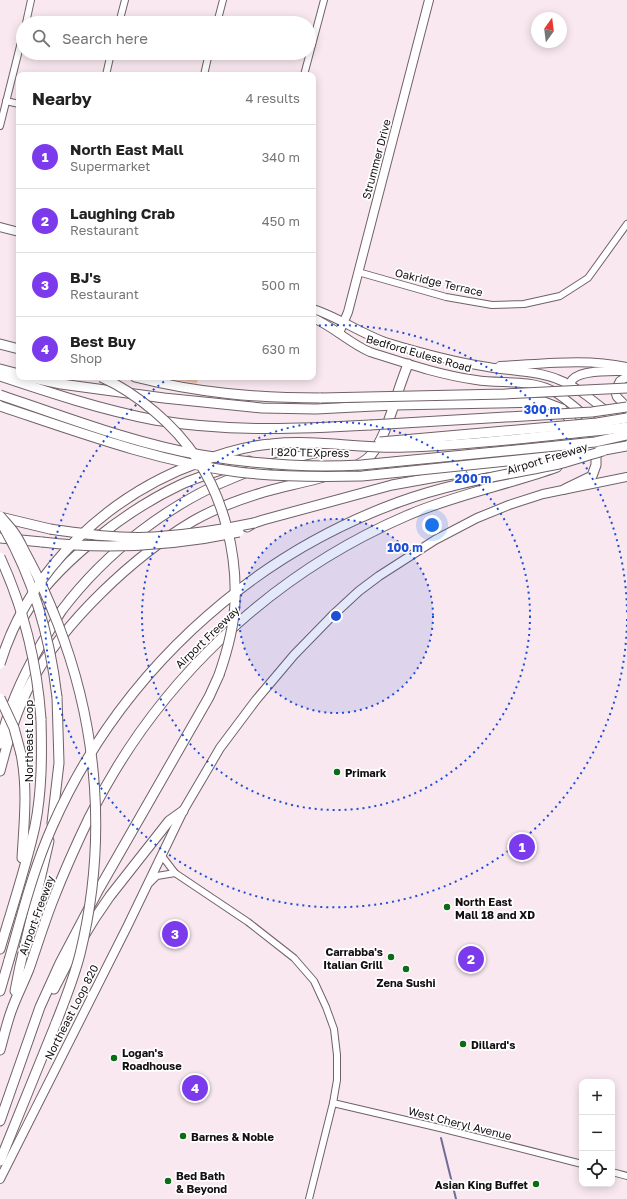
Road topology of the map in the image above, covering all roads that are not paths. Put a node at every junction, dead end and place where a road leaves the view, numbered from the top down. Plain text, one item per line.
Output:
1 (32, 0) edge
2 (125, 0) edge
3 (223, 0) edge
4 (324, 0) edge
5 (429, 0) edge
6 (28, 16) edge
7 (121, 16) edge
8 (219, 16) edge
9 (316, 30) edge
10 (16, 60) edge
11 (109, 60) edge
12 (207, 60) edge
13 (308, 60) edge
14 (107, 72) edge
15 (205, 72) edge
16 (305, 72) edge
17 (6, 101) junction
18 (16, 103) edge
19 (0, 126) edge
20 (627, 224) edge
21 (0, 227) edge
22 (16, 231) edge
23 (358, 272) junction
24 (316, 310) edge
25 (316, 320) edge
26 (344, 324) junction
27 (339, 333) junction
28 (0, 344) edge
29 (16, 348) edge
30 (415, 350) junction
31 (408, 364) junction
32 (483, 366) junction
33 (627, 367) edge
34 (0, 369) edge
35 (627, 371) edge
36 (16, 373) edge
37 (0, 376) edge
38 (627, 377) edge
39 (42, 380) edge
40 (106, 380) edge
41 (147, 380) edge
42 (570, 385) junction
43 (627, 388) edge
44 (0, 395) edge
45 (565, 399) junction
46 (394, 405) junction
47 (0, 406) edge
48 (627, 407) edge
49 (627, 418) edge
50 (627, 427) edge
51 (627, 435) edge
52 (627, 448) edge
53 (603, 451) junction
54 (288, 459) junction
55 (581, 459) junction
56 (627, 477) edge
57 (565, 489) junction
58 (0, 516) edge
59 (0, 520) edge
60 (254, 523) junction
61 (0, 538) edge
62 (0, 557) edge
63 (0, 663) edge
64 (0, 698) edge
65 (0, 744) edge
66 (0, 770) edge
67 (183, 811) junction
68 (162, 856) junction
69 (175, 873) junction
70 (21, 877) junction
71 (148, 884) junction
72 (0, 949) edge
73 (0, 992) edge
74 (12, 1010) junction
75 (30, 1036) junction
76 (0, 1050) edge
77 (332, 1103) junction
78 (0, 1121) edge
79 (0, 1161) edge
80 (579, 1163) edge
81 (615, 1173) edge
82 (627, 1176) edge
83 (0, 1179) edge
84 (309, 1199) edge

1 - 6 street
2 - 7 street
3 - 8 street
4 - 9 street
5 - 23 main road, Strummer Drive
10 - 17 street
11 - 14 street
12 - 15 street
13 - 16 street
17 - 18 street
17 - 19 street
20 - 23 street, Oakridge Terrace
21 - 22 main road
23 - 26 main road, Strummer Drive
24 - 26 main road
25 - 27 main road, Bedford Euless Road
26 - 27 main road, Strummer Drive
26 - 30 main road
27 - 31 main road, Bedford Euless Road
28 - 29 highway
30 - 31 main road
30 - 32 main road
31 - 45 main road, Bedford Euless Road
31 - 46 highway
32 - 33 main road
32 - 42 main road
34 - 36 highway
35 - 42 main road
37 - 48 highway, bridge
38 - 48 main road
39 - 46 highway
40 - 75 highway, bridge
41 - 43 highway, bridge
42 - 45 main road
42 - 50 main road
44 - 51 highway, I 820 TEXpress, bridge
45 - 52 main road, Bedford Euless Road
46 - 57 highway
46 - 66 highway
47 - 53 highway, bridge
49 - 54 highway, Airport Freeway, bridge
50 - 63 highway, bridge
52 - 53 highway, bridge
52 - 55 highway, Airport Freeway, bridge
53 - 73 highway, bridge
54 - 63 highway
54 - 65 highway, Airport Freeway
55 - 60 highway
55 - 74 highway, Airport Freeway
56 - 57 main road
57 - 67 main road
58 - 60 highway, bridge
58 - 79 highway, bridge
59 - 74 highway, bridge
60 - 61 highway, bridge
62 - 70 highway, Northeast Loop, bridge
64 - 70 highway, bridge
67 - 68 main road
67 - 75 highway
68 - 69 street
68 - 71 main road, Northeast Loop 820
69 - 71 street
69 - 77 street
70 - 72 highway, Northeast Loop
71 - 83 main road, Northeast Loop 820
74 - 76 highway, Airport Freeway
75 - 78 highway
77 - 80 street, West Cheryl Avenue
77 - 84 street
81 - 82 street

